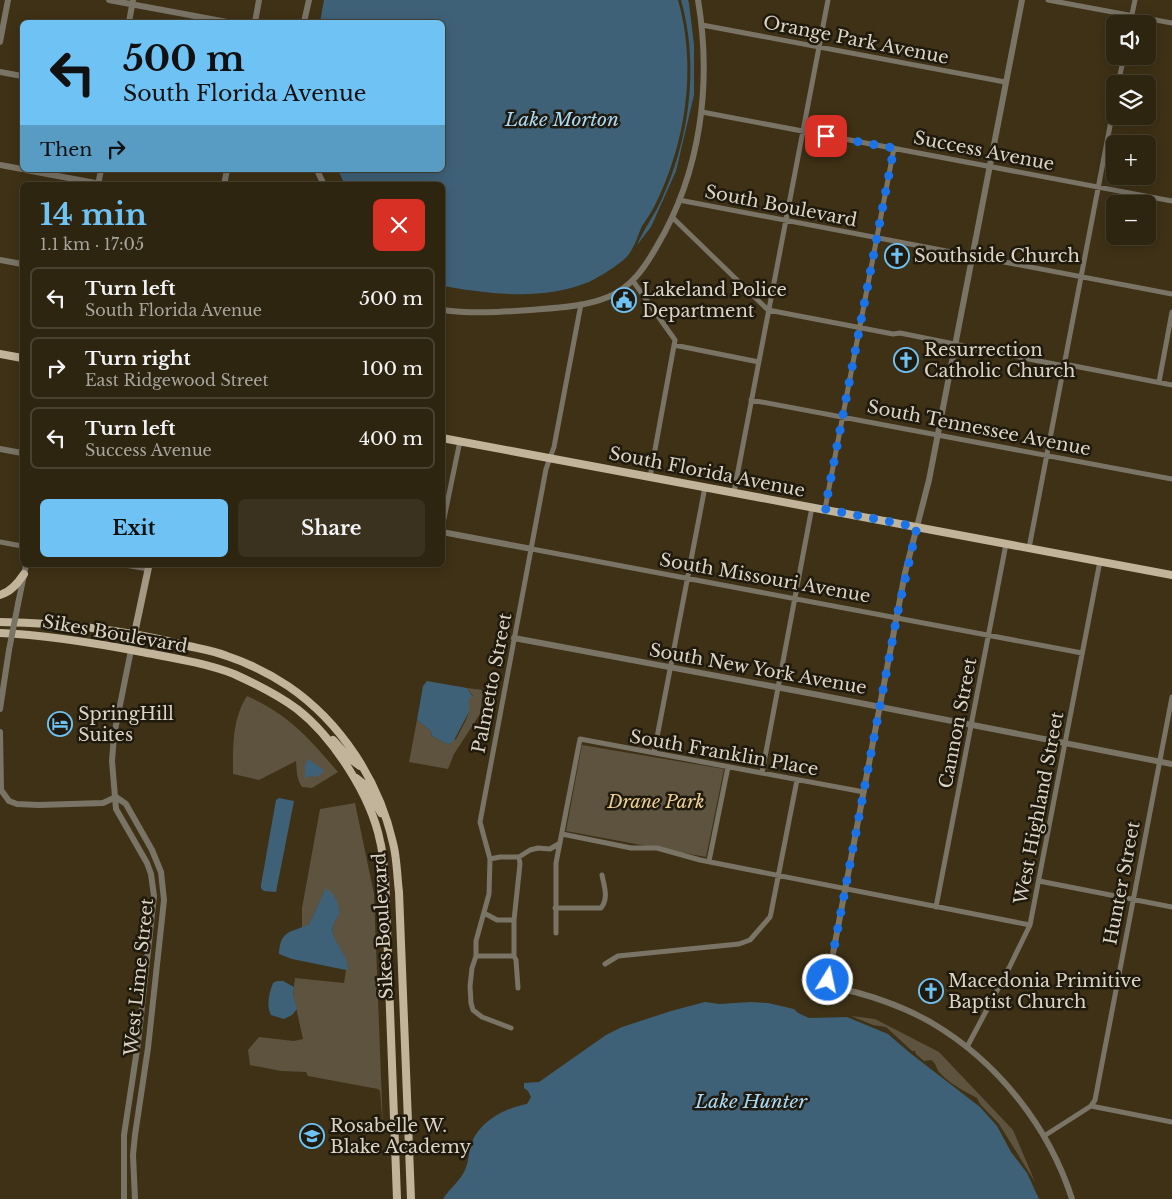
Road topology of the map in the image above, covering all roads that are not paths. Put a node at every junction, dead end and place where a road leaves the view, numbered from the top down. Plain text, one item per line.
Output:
1 (8, 0) edge
2 (109, 0) edge
3 (259, 0) edge
4 (309, 0) edge
5 (698, 0) edge
6 (828, 0) edge
7 (1022, 0) edge
8 (1048, 0) edge
9 (1135, 0) edge
10 (133, 2) edge
11 (1127, 15) edge
12 (1132, 15) edge
13 (129, 20) edge
14 (217, 20) edge
15 (255, 20) edge
16 (304, 20) edge
17 (1156, 20) edge
18 (1172, 23) edge
19 (702, 25) junction
20 (0, 42) edge
21 (818, 46) junction
22 (0, 72) edge
23 (20, 76) edge
24 (1005, 82) junction
25 (702, 112) junction
26 (1110, 125) edge
27 (802, 131) junction
28 (894, 148) junction
29 (0, 165) edge
30 (989, 166) junction
31 (20, 169) edge
32 (35, 172) edge
33 (87, 182) edge
34 (1098, 187) junction
35 (680, 200) junction
36 (1172, 201) edge
37 (672, 217) junction
38 (785, 220) junction
39 (877, 238) junction
40 (972, 256) junction
41 (0, 260) edge
42 (20, 264) edge
43 (1081, 277) junction
44 (633, 281) junction
45 (1172, 294) edge
46 (581, 304) junction
47 (445, 310) edge
48 (768, 310) junction
49 (1172, 312) edge
50 (859, 327) junction
51 (955, 344) junction
52 (674, 346) junction
53 (0, 354) edge
54 (20, 358) edge
55 (759, 362) junction
56 (1064, 366) junction
57 (1159, 382) junction
58 (1172, 385) edge
59 (751, 400) junction
60 (842, 417) junction
61 (937, 435) junction
62 (445, 438) edge
63 (460, 441) junction
64 (0, 449) edge
65 (20, 453) edge
66 (1047, 456) junction
67 (551, 458) junction
68 (650, 477) junction
69 (1172, 479) edge
70 (704, 486) junction
71 (734, 492) junction
72 (812, 507) junction
73 (825, 509) junction
74 (445, 514) edge
75 (917, 527) junction
76 (445, 533) edge
77 (0, 542) edge
78 (1006, 544) junction
79 (20, 546) edge
80 (1030, 548) junction
81 (532, 549) junction
82 (1100, 561) junction
83 (26, 567) edge
84 (149, 567) edge
85 (24, 574) junction
86 (1172, 575) edge
87 (686, 579) junction
88 (0, 594) edge
89 (794, 599) junction
90 (897, 617) junction
91 (0, 622) edge
92 (0, 633) edge
93 (134, 633) junction
94 (989, 635) junction
95 (514, 638) junction
96 (131, 650) junction
97 (1082, 653) junction
98 (670, 668) junction
99 (778, 688) junction
100 (1172, 697) edge
101 (879, 707) junction
102 (0, 709) edge
103 (307, 718) junction
104 (972, 725) junction
105 (0, 732) edge
106 (1065, 743) junction
107 (654, 753) junction
108 (1160, 762) junction
109 (1172, 764) edge
110 (363, 767) junction
111 (728, 767) junction
112 (762, 773) junction
113 (352, 775) junction
114 (797, 780) junction
115 (864, 792) junction
116 (116, 797) junction
117 (386, 820) junction
118 (562, 834) junction
119 (560, 843) junction
120 (519, 857) junction
121 (490, 859) junction
122 (709, 861) junction
123 (602, 875) dead end
124 (779, 875) junction
125 (1039, 881) junction
126 (845, 888) junction
127 (1133, 899) junction
128 (936, 907) junction
129 (1172, 907) edge
130 (556, 908) junction
131 (484, 914) junction
132 (514, 920) junction
133 (1030, 925) junction
134 (556, 933) dead end
135 (476, 956) junction
136 (514, 956) junction
137 (605, 964) dead end
138 (518, 988) dead end
139 (511, 1028) dead end
140 (967, 1047) junction
141 (1091, 1106) junction
142 (1172, 1122) edge
143 (1044, 1136) junction
144 (124, 1199) edge
145 (135, 1199) edge
146 (397, 1199) edge
147 (411, 1199) edge
148 (1072, 1199) edge

1 - 20 street
2 - 10 street
3 - 15 street
4 - 16 street
5 - 19 street
6 - 21 street
7 - 24 street
8 - 11 street
9 - 12 street
10 - 13 street
10 - 14 street
17 - 18 street
19 - 21 street, Orange Park Avenue
19 - 25 street
21 - 24 street, Orange Park Avenue
21 - 27 street
22 - 23 street
24 - 30 street
25 - 27 street, Success Avenue
25 - 35 street
26 - 34 street
27 - 28 street, Success Avenue
27 - 38 street
28 - 30 street, Success Avenue
28 - 39 street
29 - 31 street
30 - 34 street, Success Avenue
30 - 40 street
32 - 33 street
34 - 36 street, Success Avenue
34 - 43 street
35 - 37 street
35 - 38 street, South Boulevard
37 - 44 street
37 - 48 street
38 - 39 street, South Boulevard
38 - 48 street
39 - 40 street, South Boulevard
39 - 50 street
40 - 43 street, South Boulevard
40 - 51 street
41 - 42 street
43 - 45 street, South Boulevard
43 - 56 street
44 - 46 street
44 - 52 street
46 - 47 street
46 - 67 street, Palmetto Street
48 - 50 street
48 - 55 street
49 - 57 street
50 - 51 street
50 - 60 street
51 - 56 street
51 - 61 street
52 - 55 street
52 - 68 street
53 - 54 main road
55 - 59 street
56 - 57 street
56 - 66 street
57 - 58 street
59 - 60 street, South Tennessee Avenue
59 - 71 street
60 - 61 street, South Tennessee Avenue
60 - 73 street
61 - 66 street, South Tennessee Avenue
61 - 75 street
62 - 63 main road, South Florida Avenue
63 - 67 main road, South Florida Avenue
63 - 74 street
64 - 65 street
66 - 69 street, South Tennessee Avenue
66 - 80 street
67 - 68 main road, South Florida Avenue
67 - 81 street, Palmetto Street
68 - 70 main road, South Florida Avenue
70 - 71 main road, South Florida Avenue
70 - 87 street
71 - 72 main road, South Florida Avenue
72 - 73 main road, South Florida Avenue
72 - 89 street
73 - 75 main road, South Florida Avenue
75 - 78 main road, South Florida Avenue
75 - 90 street
76 - 81 street, South Missouri Avenue
77 - 79 street
78 - 80 main road, South Florida Avenue
78 - 94 street, Cannon Street
80 - 82 main road, South Florida Avenue
81 - 87 street, South Missouri Avenue
81 - 95 street, Palmetto Street
82 - 86 main road, South Florida Avenue
82 - 97 street, West Highland Street
83 - 85 street
84 - 93 main road
85 - 88 main road
85 - 102 street, bridge
87 - 89 street, South Missouri Avenue
87 - 98 street
89 - 90 street, South Missouri Avenue
89 - 99 street
90 - 94 street, South Missouri Avenue
90 - 101 street
91 - 93 main road, Sikes Boulevard
92 - 96 main road, Sikes Boulevard
93 - 96 main road
93 - 110 main road, Sikes Boulevard
94 - 97 street, South Missouri Avenue
94 - 104 street, Cannon Street
95 - 98 street, South New York Avenue
95 - 121 street, Palmetto Street
96 - 103 main road, Sikes Boulevard
96 - 116 street
97 - 106 street, West Highland Street
98 - 99 street, South New York Avenue
98 - 107 street
99 - 101 street, South New York Avenue
99 - 112 street
100 - 108 street, Hunter Street
101 - 104 street, South New York Avenue
101 - 115 street
103 - 110 main road
103 - 113 main road, Sikes Boulevard
104 - 106 street, South New York Avenue
104 - 128 street, Cannon Street
105 - 116 street
106 - 108 street, South New York Avenue
106 - 125 street, West Highland Street
107 - 111 street, South Franklin Place
107 - 118 street, South Franklin Place
108 - 109 street, South New York Avenue
108 - 127 street, Hunter Street
110 - 117 main road, Sikes Boulevard
111 - 112 street, South Franklin Place
111 - 122 street
112 - 114 street, South Franklin Place
113 - 117 main road
113 - 146 main road, Sikes Boulevard
114 - 115 street, South Franklin Place
114 - 124 street
115 - 126 street
116 - 144 street
116 - 145 street, West Lime Street
117 - 147 main road, Sikes Boulevard
118 - 119 street
118 - 122 street
119 - 120 street
119 - 130 street
120 - 121 street
120 - 132 street
121 - 131 street
122 - 124 street
123 - 130 street
124 - 126 street
124 - 137 street
125 - 127 street
125 - 133 street, West Highland Street
126 - 128 street
126 - 140 street
127 - 129 street
127 - 141 street, Hunter Street
128 - 133 street
130 - 134 street
131 - 132 street
131 - 135 street
132 - 136 street
133 - 140 street, West Highland Street
135 - 136 street
135 - 139 street
136 - 138 street
140 - 143 street
141 - 142 street
141 - 143 street
143 - 148 street

